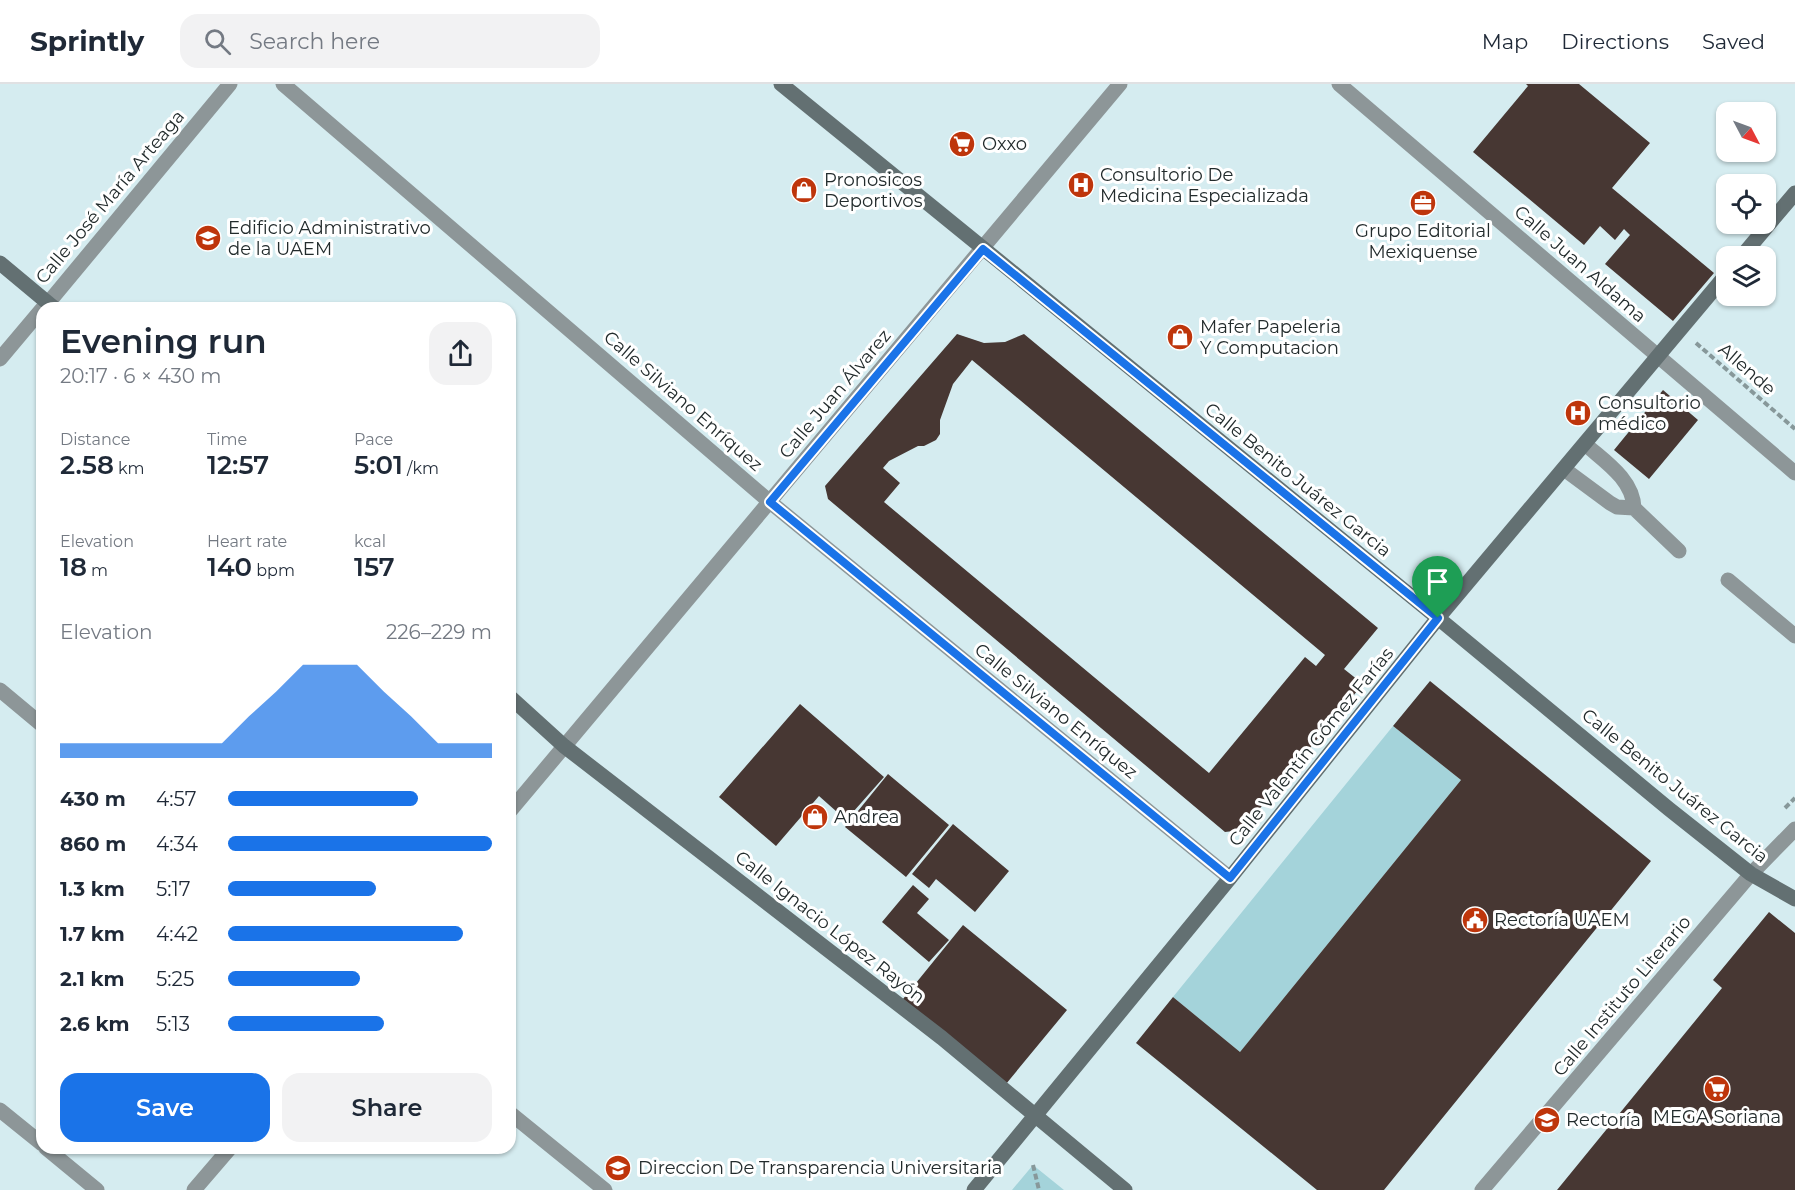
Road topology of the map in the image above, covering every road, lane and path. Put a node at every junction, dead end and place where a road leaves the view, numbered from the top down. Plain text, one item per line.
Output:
1 (230, 84) edge
2 (283, 84) edge
3 (781, 84) edge
4 (1120, 84) edge
5 (1339, 84) edge
6 (1795, 193) edge
7 (1750, 246) edge
8 (983, 249) junction
9 (0, 263) edge
10 (1716, 287) edge
11 (42, 302) edge
12 (51, 302) edge
13 (36, 319) edge
14 (1681, 330) junction
15 (1658, 357) junction
16 (0, 359) edge
17 (1795, 429) edge
18 (1585, 444) junction
19 (1564, 469) junction
20 (1795, 473) edge
21 (770, 502) junction
22 (1634, 508) junction
23 (1679, 551) dead end
24 (1728, 580) dead end
25 (1438, 618) junction
26 (1795, 636) edge
27 (0, 690) edge
28 (516, 702) edge
29 (36, 720) edge
30 (564, 746) junction
31 (516, 804) edge
32 (1795, 829) edge
33 (1751, 874) junction
34 (1230, 878) junction
35 (1795, 899) edge
36 (0, 1110) edge
37 (1035, 1116) junction
38 (516, 1118) edge
39 (36, 1139) edge
40 (53, 1154) edge
41 (225, 1154) edge
42 (1033, 1165) dead end
43 (97, 1190) edge
44 (194, 1190) edge
45 (605, 1190) edge
46 (974, 1190) edge
47 (1039, 1190) edge
48 (1125, 1190) edge
49 (1482, 1190) edge

1 - 12 street, Calle José María Arteaga
2 - 21 street, Calle Silviano Enríquez
3 - 8 main road, Calle Benito Juárez Garcia
4 - 8 street, Calle Juan Álvarez
5 - 15 street, Calle Juan Aldama
6 - 7 main road
8 - 21 street, Calle Juan Álvarez
8 - 25 main road, Calle Benito Juárez Garcia
9 - 11 main road
10 - 14 main road, Calle Valentín Gómez Farías
13 - 16 street, Calle José María Arteaga
14 - 15 main road, Calle Valentín Gómez Farías
14 - 17 path, Allende
15 - 18 main road, Calle Valentín Gómez Farías
15 - 20 street, Calle Juan Aldama
18 - 19 main road, Calle Valentín Gómez Farías
18 - 22 street
19 - 22 street
19 - 25 main road, Calle Valentín Gómez Farías
21 - 30 street, Calle Juan Álvarez
21 - 34 street, Calle Silviano Enríquez
22 - 23 street
24 - 26 street
25 - 33 main road, Calle Benito Juárez Garcia
25 - 34 main road, Calle Valentín Gómez Farías
27 - 29 street
28 - 30 main road, Calle Ignacio López Rayón
30 - 31 street, Calle Juan Álvarez
30 - 37 main road, Calle Ignacio López Rayón
32 - 33 street, Calle Instituto Literario
33 - 35 main road, Calle Benito Juárez Garcia
33 - 49 street, Calle Instituto Literario
34 - 37 main road, Calle Valentín Gómez Farías
36 - 39 street
37 - 46 main road, Calle Valentín Gómez Farías
37 - 48 main road, Calle Ignacio López Rayón
38 - 45 street
40 - 43 street
41 - 44 street
42 - 47 path

